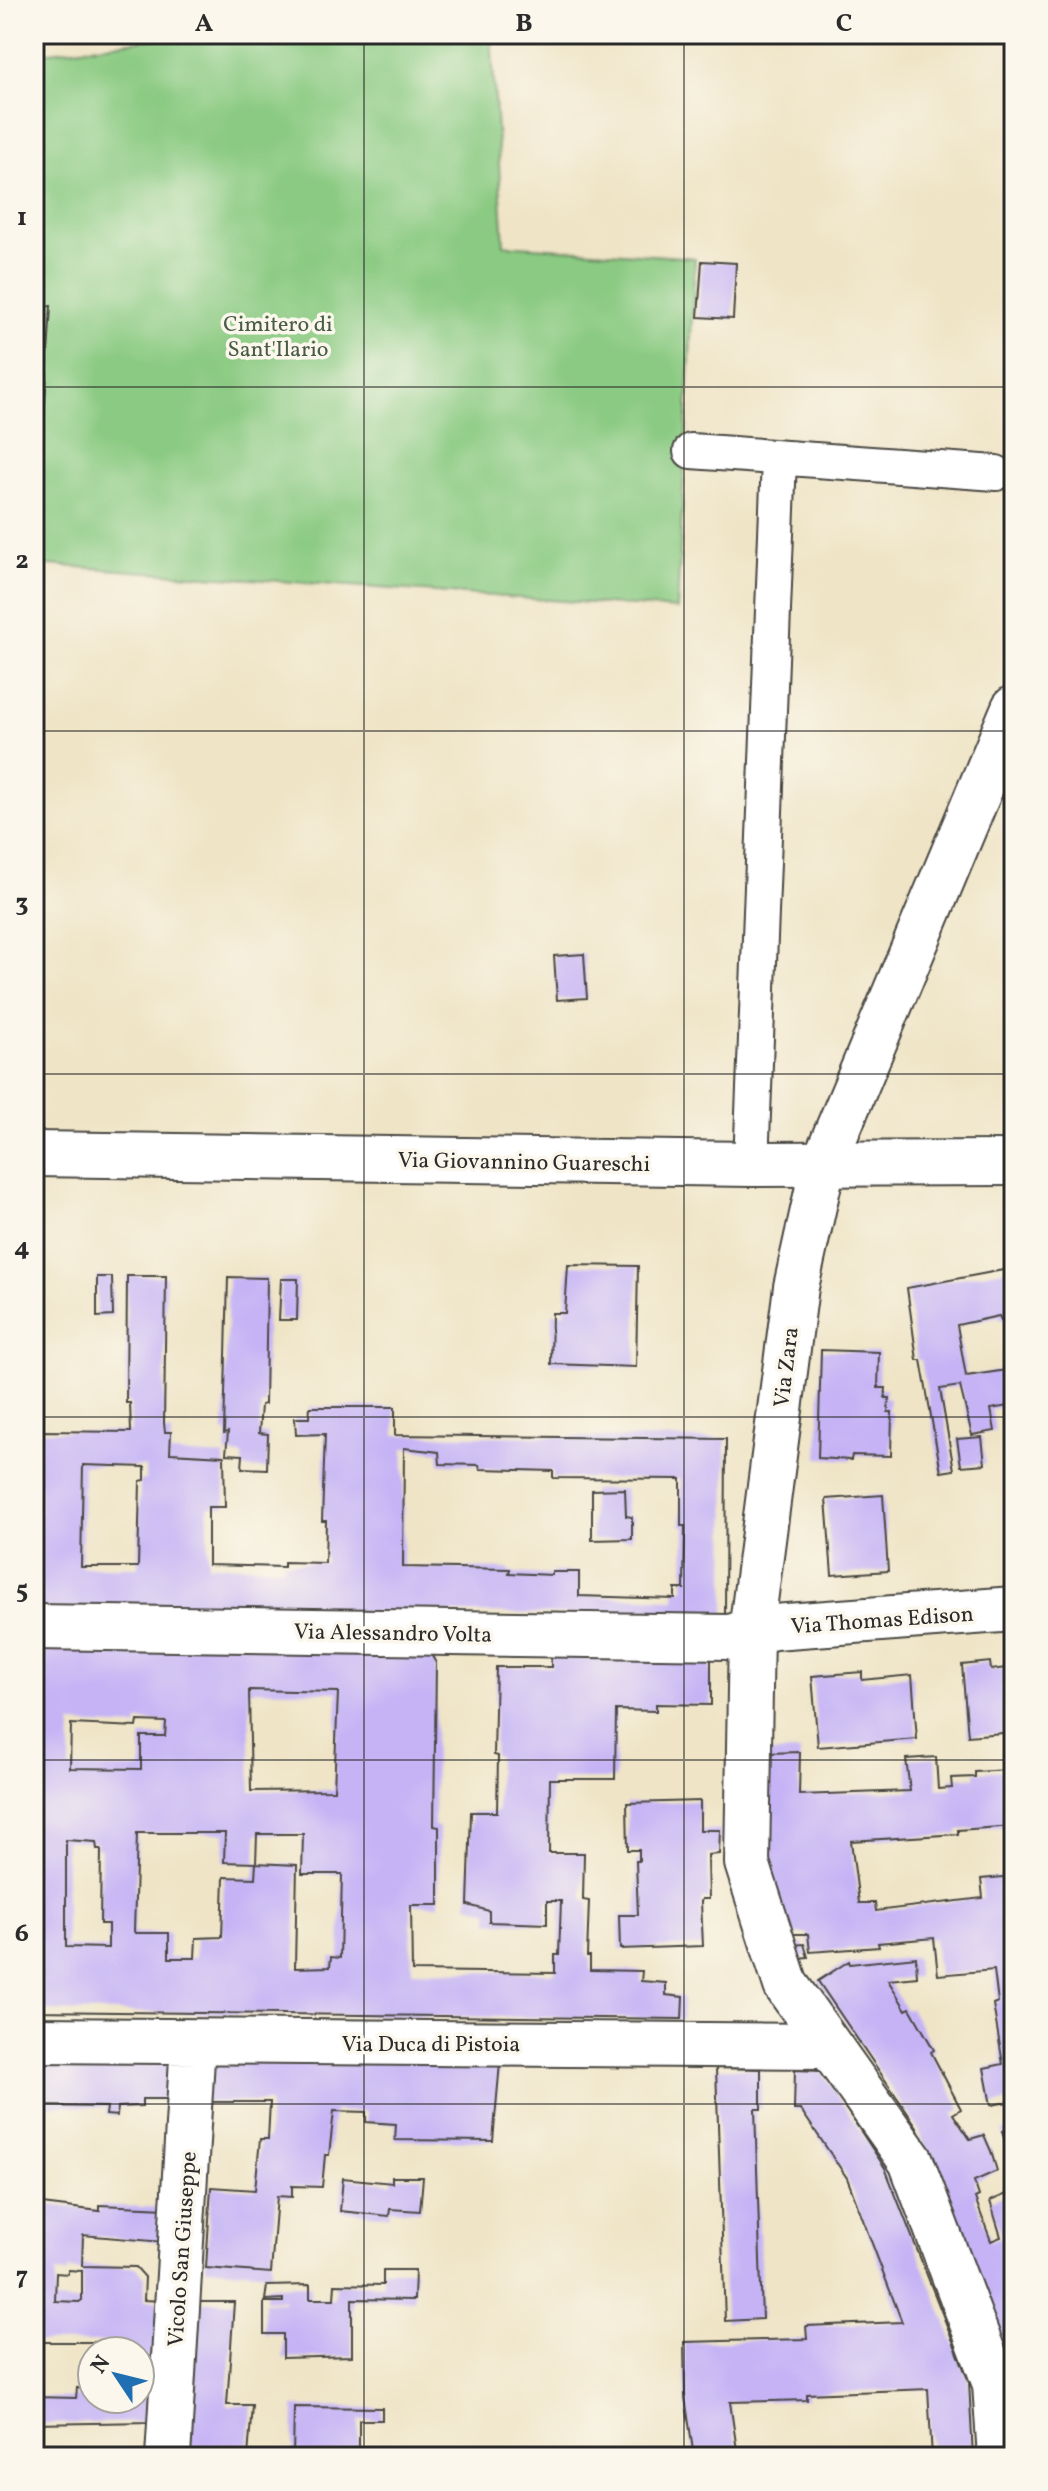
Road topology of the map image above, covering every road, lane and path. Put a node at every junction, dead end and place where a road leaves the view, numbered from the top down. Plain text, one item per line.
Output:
1 (691, 451) dead end
2 (779, 459) junction
3 (996, 473) dead end
4 (1014, 708) edge
5 (34, 1154) edge
6 (1014, 1163) edge
7 (751, 1164) junction
8 (823, 1165) junction
9 (1014, 1609) edge
10 (34, 1627) edge
11 (751, 1632) junction
12 (34, 2040) edge
13 (193, 2042) junction
14 (829, 2046) junction
15 (1004, 2382) edge
16 (168, 2457) edge
17 (1000, 2457) edge

1 - 2 street
2 - 3 street
2 - 7 street
4 - 8 street, Via Zara
5 - 7 street, Via Giovannino Guareschi
6 - 8 street, Via Giovannino Guareschi
7 - 8 street, Via Giovannino Guareschi
8 - 11 street, Via Zara
9 - 11 street, Via Thomas Edison
10 - 11 street, Via Alessandro Volta
11 - 14 street, Via Zara
12 - 13 street, Via Duca di Pistoia
13 - 14 street, Via Duca di Pistoia
13 - 16 street, Vicolo San Giuseppe
14 - 15 street, Via Zara
15 - 17 street, Via Zara

